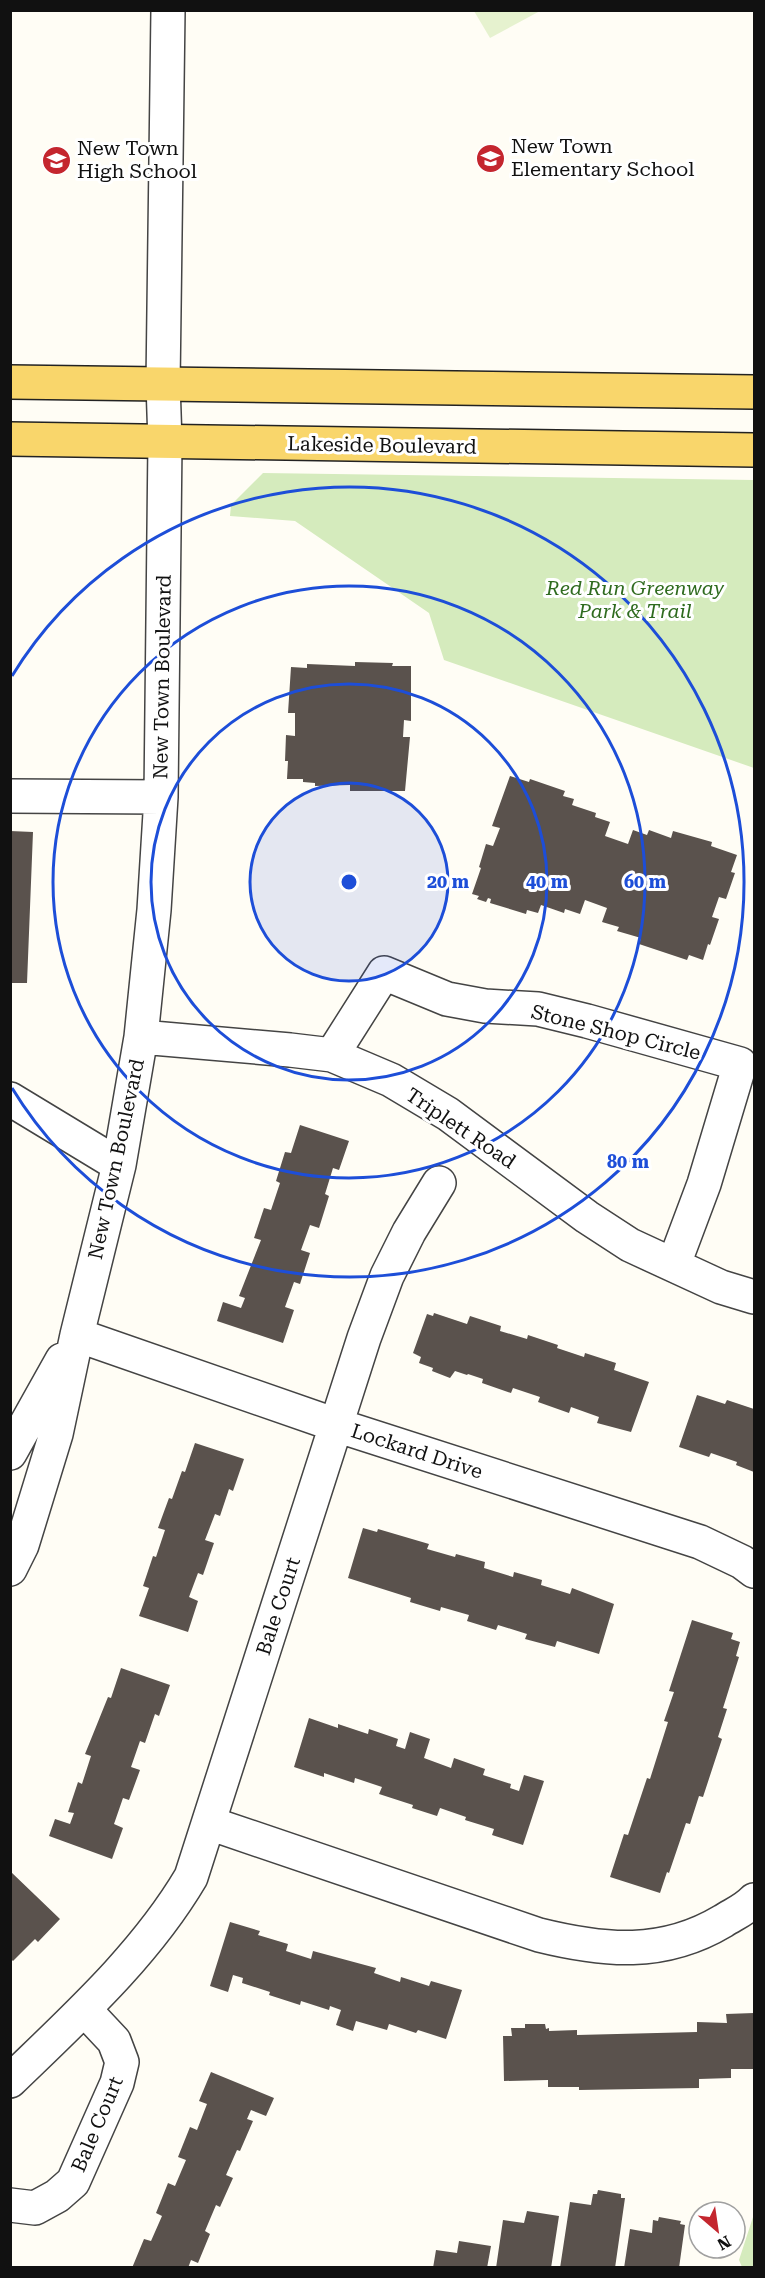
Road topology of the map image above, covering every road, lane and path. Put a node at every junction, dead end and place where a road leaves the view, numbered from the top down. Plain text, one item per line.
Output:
1 (168, 10) edge
2 (10, 382) edge
3 (163, 384) junction
4 (754, 392) edge
5 (10, 439) edge
6 (165, 442) junction
7 (754, 450) edge
8 (10, 796) edge
9 (161, 797) junction
10 (141, 1037) junction
11 (332, 1055) junction
12 (10, 1100) edge
13 (119, 1165) junction
14 (439, 1183) dead end
15 (674, 1264) junction
16 (754, 1297) edge
17 (77, 1335) junction
18 (336, 1425) junction
19 (10, 1453) edge
20 (10, 1569) edge
21 (754, 1571) edge
22 (209, 1823) junction
23 (754, 1900) edge
24 (84, 2009) junction
25 (10, 2081) edge
26 (10, 2205) edge

1 - 3 street, New Town Boulevard
2 - 3 main road
3 - 4 main road
3 - 6 street, New Town Boulevard
5 - 6 main road, Lakeside Boulevard
6 - 7 main road, Lakeside Boulevard
6 - 9 street, New Town Boulevard
8 - 9 street
9 - 10 street, New Town Boulevard
10 - 11 street, Triplett Road
10 - 13 street, New Town Boulevard
11 - 15 street, Triplett Road
11 - 15 street, Stone Shop Circle
12 - 13 street
13 - 17 street, New Town Boulevard
14 - 18 street, Bale Court
15 - 16 street, Triplett Road
17 - 18 street, Lockard Drive
17 - 19 street, New Town Boulevard
17 - 20 street, New Town Boulevard
18 - 21 street, Lockard Drive
18 - 22 street, Bale Court
22 - 23 street
22 - 24 street, Bale Court
24 - 25 street, Bale Court
24 - 26 street, Bale Court

